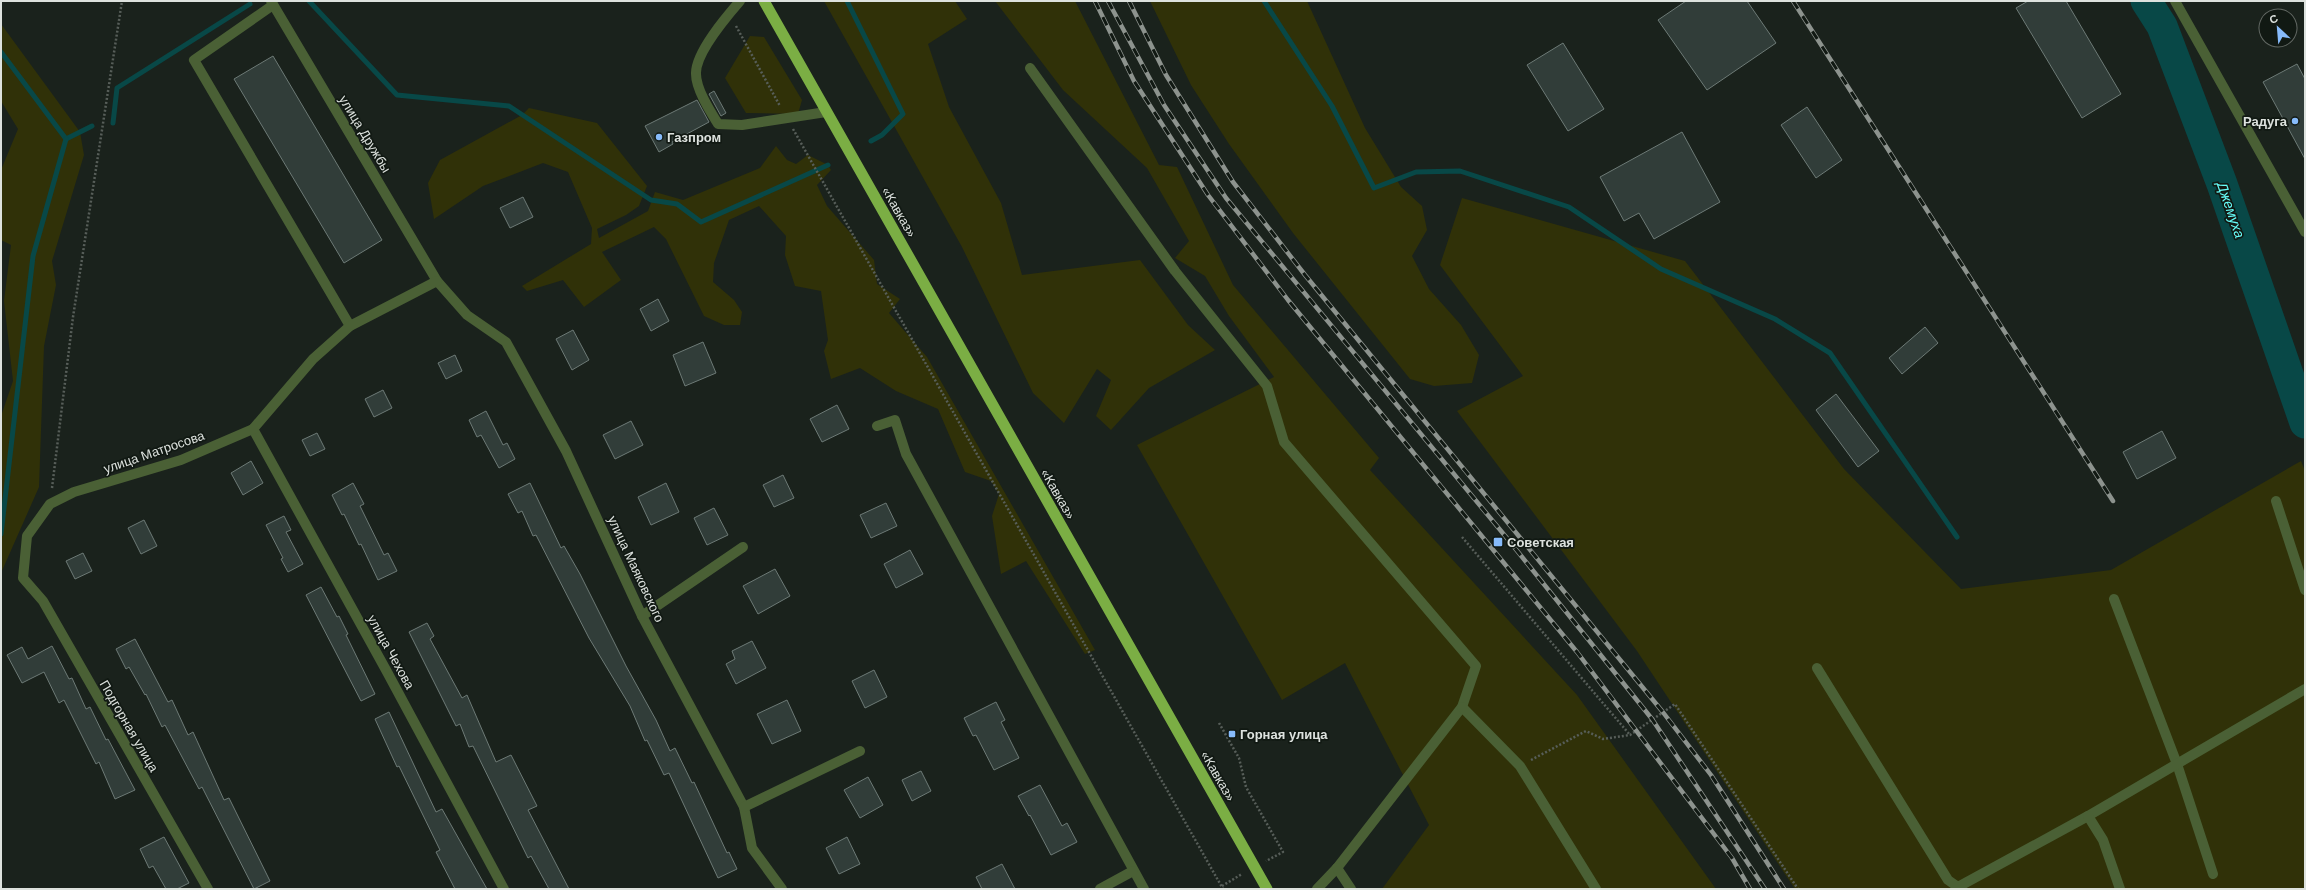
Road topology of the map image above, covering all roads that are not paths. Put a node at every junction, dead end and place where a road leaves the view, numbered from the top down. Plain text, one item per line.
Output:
1 (740, 1) edge
2 (764, 1) edge
3 (2175, 1) edge
4 (272, 3) edge
5 (1030, 68) dead end
6 (826, 112) junction
7 (2305, 232) edge
8 (437, 281) junction
9 (350, 326) junction
10 (877, 426) dead end
11 (253, 429) junction
12 (2276, 501) dead end
13 (743, 546) dead end
14 (23, 578) joint
15 (2305, 590) edge
16 (2114, 599) dead end
17 (642, 616) junction
18 (1817, 668) dead end
19 (2305, 689) edge
20 (1462, 707) junction
21 (860, 751) dead end
22 (2177, 764) junction
23 (744, 807) junction
24 (2088, 816) junction
25 (1337, 868) junction
26 (1133, 871) junction
27 (2213, 874) dead end
28 (208, 889) edge
29 (504, 889) edge
30 (782, 889) edge
31 (1100, 889) edge
32 (1144, 889) edge
33 (1267, 889) edge
34 (1317, 889) edge
35 (1351, 889) edge
36 (1596, 889) edge
37 (2120, 889) edge

1 - 6 street
2 - 6 highway, «Кавказ»
3 - 7 street
4 - 8 street, улица Дружбы
4 - 9 street
5 - 20 street
6 - 33 highway, «Кавказ»
8 - 9 street, улица Матросова
8 - 17 street, улица Маяковского
9 - 11 street, улица Матросова
10 - 26 street
11 - 14 street, улица Матросова
11 - 29 street, улица Чехова
12 - 15 street
13 - 17 street
14 - 28 street, Подгорная улица
16 - 22 street
17 - 23 street, улица Маяковского
18 - 24 street
19 - 22 street
20 - 25 street
20 - 36 street
21 - 23 street
22 - 24 street
22 - 27 street
23 - 30 street, улица Маяковского
24 - 37 street
25 - 34 street
25 - 35 street
26 - 31 street
26 - 32 street

